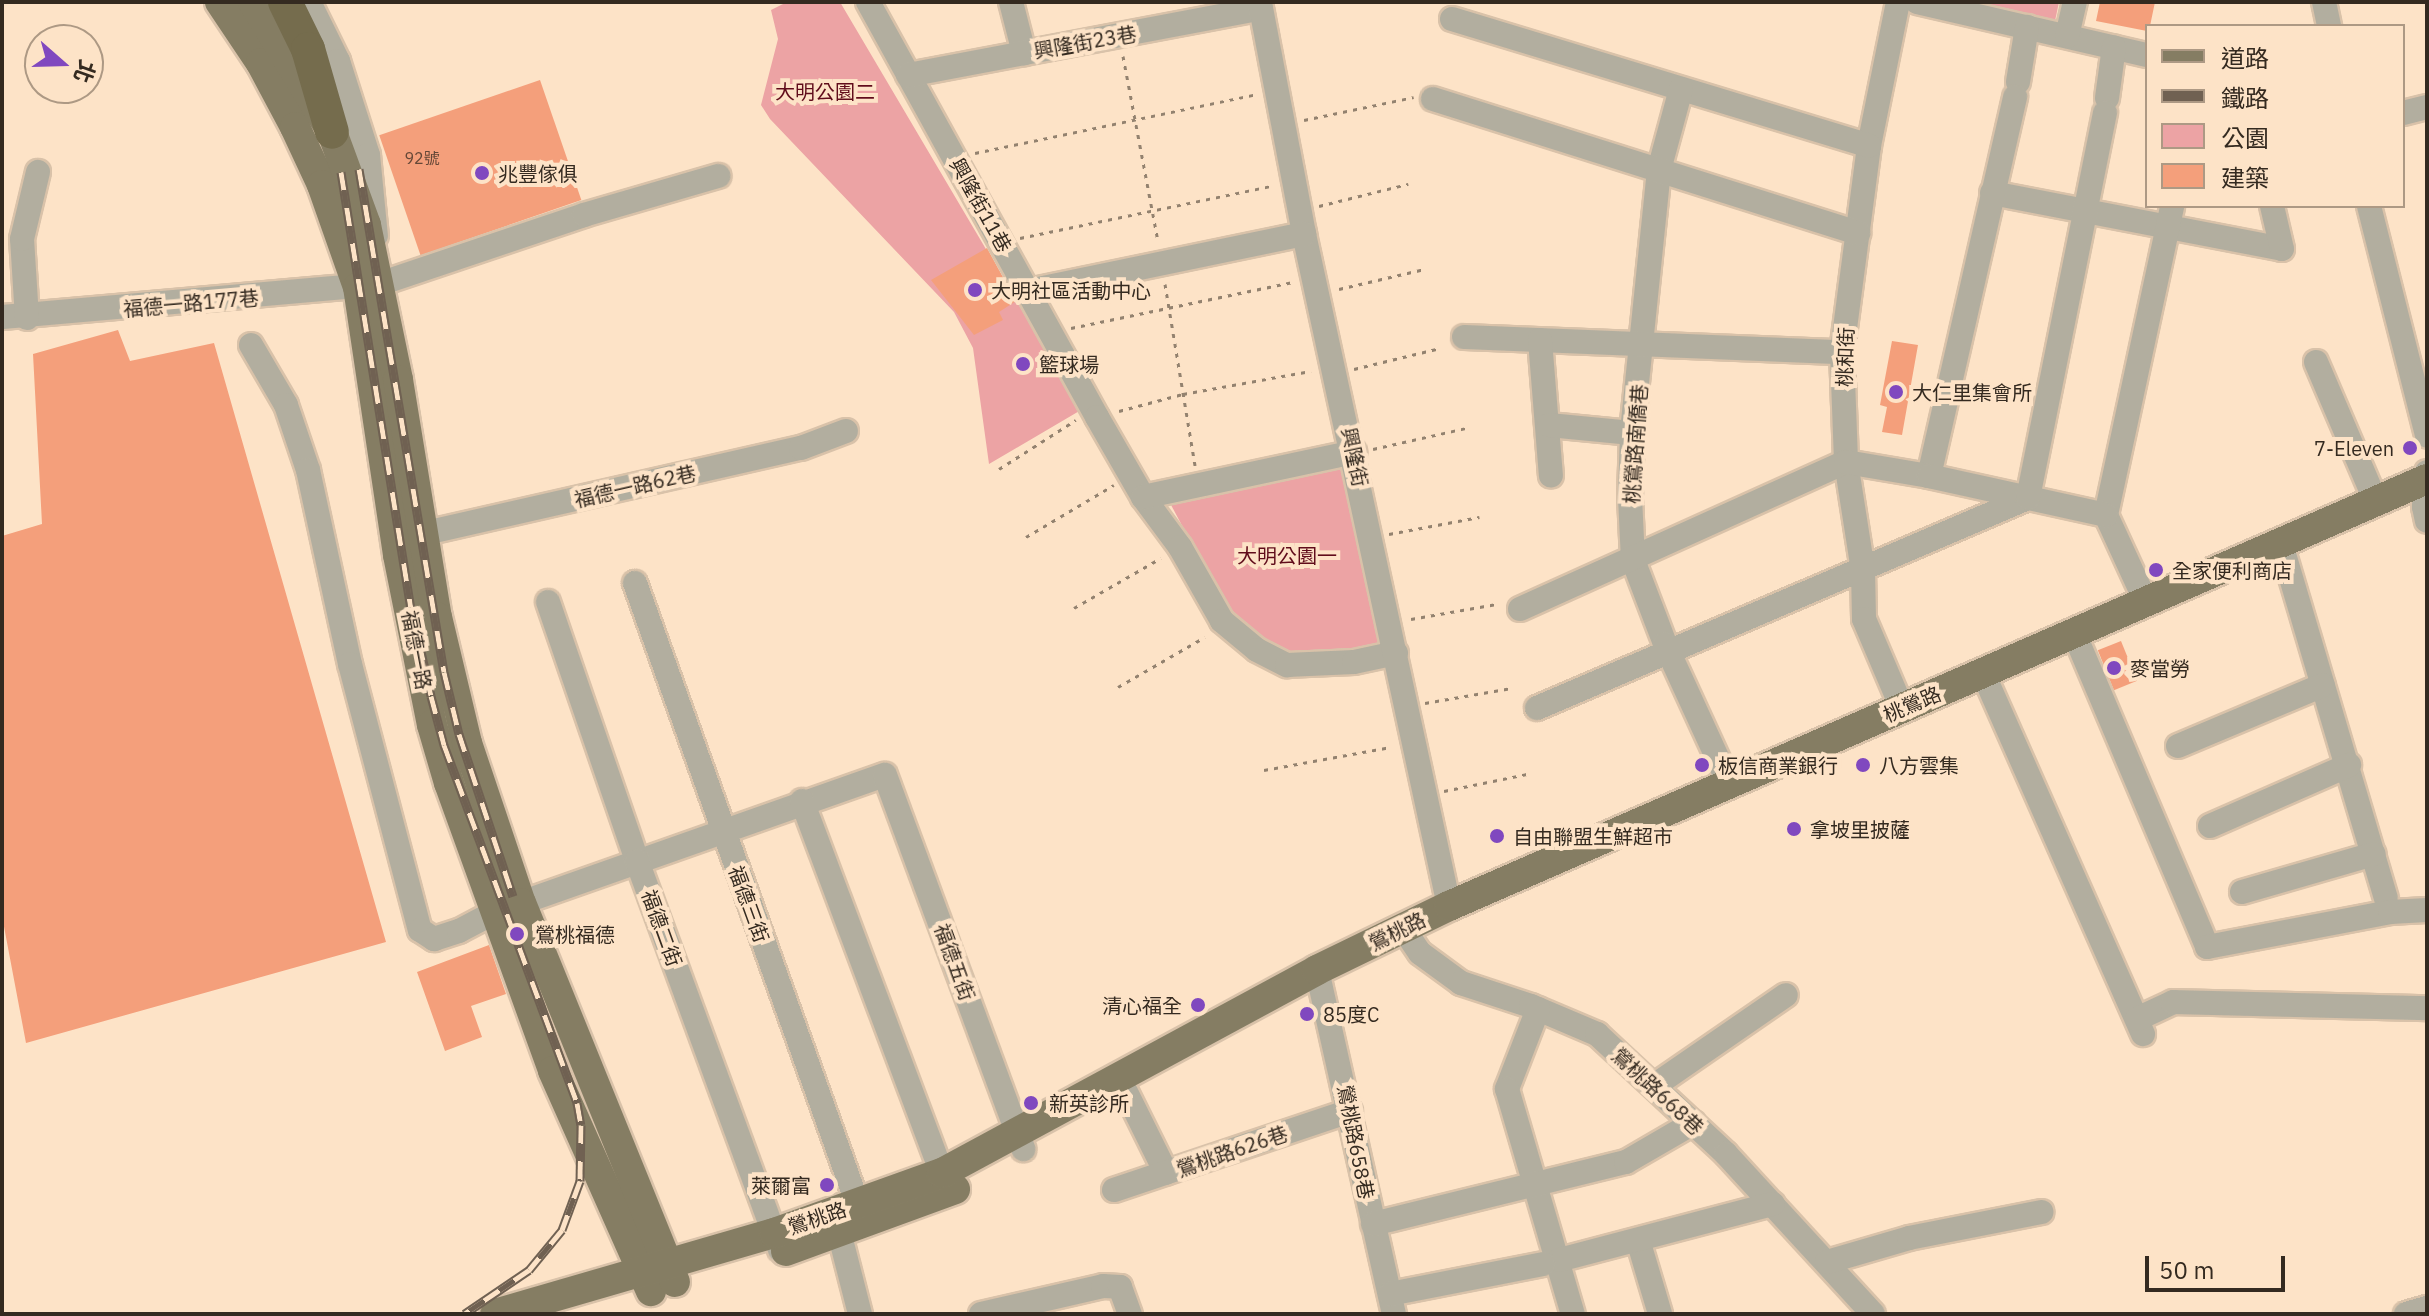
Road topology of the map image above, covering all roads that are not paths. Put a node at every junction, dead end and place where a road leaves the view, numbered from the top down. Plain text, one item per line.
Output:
1 (220, 2) edge
2 (253, 2) edge
3 (285, 2) edge
4 (309, 2) edge
5 (868, 2) edge
6 (1011, 2) edge
7 (1898, 2) edge
8 (1917, 2) edge
9 (2075, 2) edge
10 (2324, 2) edge
11 (1261, 8) joint
12 (1452, 19) dead end
13 (2329, 24) edge
14 (2027, 27) junction
15 (2067, 36) junction
16 (2114, 47) junction
17 (1024, 53) junction
18 (2145, 55) edge
19 (908, 75) junction
20 (1681, 89) junction
21 (1425, 98) road end
22 (2427, 107) edge
23 (2405, 112) edge
24 (332, 132) junction
25 (1869, 146) junction
26 (1659, 170) junction
27 (38, 172) dead end
28 (718, 176) dead end
29 (1992, 193) junction
30 (2272, 208) edge
31 (2370, 208) edge
32 (2084, 211) junction
33 (2170, 217) edge
34 (1302, 222) junction
35 (1858, 233) junction
36 (371, 281) junction
37 (1028, 291) junction
38 (2, 317) edge
39 (27, 318) junction
40 (1464, 337) dead end
41 (1540, 340) junction
42 (1644, 343) junction
43 (251, 345) dead end
44 (1842, 352) junction
45 (2316, 362) dead end
46 (1549, 425) junction
47 (846, 431) dead end
48 (1632, 433) junction
49 (2427, 436) edge
50 (1354, 453) junction
51 (1846, 462) junction
52 (1551, 476) dead end
53 (1929, 476) junction
54 (2426, 477) edge
55 (1143, 497) junction
56 (2028, 498) junction
57 (2376, 502) junction
58 (2106, 515) junction
59 (2427, 521) edge
60 (421, 534) junction
61 (2281, 544) junction
62 (1633, 560) junction
63 (1863, 570) junction
64 (635, 583) dead end
65 (548, 602) dead end
66 (2146, 602) junction
67 (1508, 606) road end
68 (2074, 633) junction
69 (1396, 653) junction
70 (1669, 654) junction
71 (1983, 673) junction
72 (2323, 685) junction
73 (1537, 708) dead end
74 (1902, 708) junction
75 (2178, 746) dead end
76 (2349, 765) junction
77 (1729, 783) junction
78 (802, 801) junction
79 (2210, 826) dead end
80 (722, 830) junction
81 (2374, 854) junction
82 (637, 861) junction
83 (2242, 892) dead end
84 (2386, 898) dead end
85 (1449, 906) junction
86 (508, 907) junction
87 (2427, 910) edge
88 (1408, 936) junction
89 (1320, 978) junction
90 (1786, 995) dead end
91 (2427, 1008) edge
92 (1538, 1009) junction
93 (1654, 1086) junction
94 (1126, 1092) junction
95 (1350, 1111) junction
96 (1693, 1123) junction
97 (1020, 1140) junction
98 (1166, 1173) junction
99 (945, 1183) junction
100 (1536, 1185) junction
101 (1114, 1190) dead end
102 (1773, 1204) junction
103 (2041, 1212) dead end
104 (849, 1219) junction
105 (1373, 1224) junction
106 (1638, 1240) junction
107 (778, 1243) junction
108 (1551, 1262) junction
109 (1827, 1262) junction
110 (660, 1279) junction
111 (1392, 1304) edge
112 (2427, 1308) edge
113 (495, 1314) edge
114 (575, 1314) edge
115 (860, 1314) edge
116 (981, 1314) edge
117 (1130, 1314) edge
118 (1573, 1314) edge
119 (1660, 1314) edge
120 (1873, 1314) edge
121 (2406, 1314) edge

1 - 36 main road, 福德一路
2 - 24 main road, 福德一路
3 - 24 highway
4 - 36 street
5 - 19 street, 興隆街11巷
6 - 17 street
7 - 25 street, 桃和街
8 - 14 street
9 - 15 street
10 - 13 street
11 - 17 street, 興隆街23巷
11 - 34 street, 興隆街
12 - 20 street
14 - 15 street
14 - 29 street
15 - 16 street
16 - 18 street
16 - 32 street
17 - 19 street, 興隆街23巷
19 - 37 street, 興隆街11巷
20 - 25 street
20 - 26 street, 桃鶯路南僑巷
21 - 26 street
22 - 23 street
24 - 36 main road, 福德一路
25 - 35 street, 桃和街
26 - 35 street
26 - 42 street, 桃鶯路南僑巷
27 - 39 street
28 - 36 street, 福德一路177巷
29 - 32 street
29 - 53 street
30 - 33 street
31 - 49 street
32 - 33 street
32 - 56 street
33 - 58 street
34 - 37 street
34 - 50 street, 興隆街
35 - 44 street, 桃和街
36 - 39 street, 福德一路177巷
36 - 60 main road, 福德一路
36 - 86 main road, 福德一路
37 - 55 street, 興隆街11巷
38 - 39 street, 福德一路177巷
40 - 41 street
41 - 42 street
41 - 46 street
42 - 44 street
42 - 48 street, 桃鶯路南僑巷
43 - 86 street
44 - 51 street, 桃和街
45 - 57 street
46 - 48 street
46 - 52 street
47 - 60 street, 福德一路62巷
48 - 62 street, 桃鶯路南僑巷
50 - 55 street
50 - 69 street, 興隆街
51 - 53 street
51 - 62 street
51 - 63 street, 桃和街
53 - 56 street
54 - 57 main road, 桃鶯路
54 - 59 street
55 - 69 street, 興隆街11巷
56 - 58 street
56 - 63 street
57 - 61 main road, 桃鶯路
58 - 66 street
60 - 86 main road, 福德一路
61 - 66 main road, 桃鶯路
61 - 72 street
62 - 67 street
62 - 70 street, 桃鶯路南僑巷
63 - 70 street
63 - 74 street, 桃和街
64 - 80 street, 福德三街
65 - 82 street, 福德二街
66 - 68 main road, 桃鶯路
68 - 71 main road, 桃鶯路
68 - 87 street
69 - 85 street, 興隆街
70 - 73 street
70 - 77 street, 桃鶯路南僑巷
71 - 74 main road, 桃鶯路
71 - 91 street
72 - 75 street
72 - 76 street
74 - 77 main road, 桃鶯路
76 - 79 street
76 - 81 street
77 - 85 main road, 桃鶯路
78 - 80 street
78 - 97 street, 福德五街
78 - 99 street
80 - 82 street
80 - 104 street, 福德三街
81 - 83 street
81 - 84 street
82 - 86 street
82 - 107 street, 福德二街
85 - 88 main road, 鶯桃路
86 - 110 main road, 福德一路
88 - 89 main road, 鶯桃路
88 - 92 street, 鶯桃路668巷
89 - 94 main road, 鶯桃路
89 - 95 street, 鶯桃路658巷
89 - 97 main road, 鶯桃路
90 - 93 street
92 - 93 street, 鶯桃路668巷
92 - 100 street
93 - 96 street, 鶯桃路668巷
94 - 97 main road, 鶯桃路
94 - 98 street
95 - 98 street, 鶯桃路626巷
95 - 105 street, 鶯桃路658巷
96 - 100 street
96 - 102 street, 鶯桃路668巷
97 - 99 main road, 鶯桃路
98 - 101 street, 鶯桃路626巷
99 - 104 main road, 鶯桃路
100 - 105 street
100 - 108 street
102 - 106 street
102 - 109 street, 鶯桃路668巷
103 - 109 street
104 - 107 main road, 鶯桃路
104 - 115 street, 福德三街
105 - 111 street, 鶯桃路658巷
106 - 108 street
106 - 119 street
107 - 110 main road, 鶯桃路
108 - 111 street
108 - 118 street
109 - 120 street, 鶯桃路668巷
110 - 113 main road, 鶯桃路
110 - 114 main road, 鶯桃路
112 - 121 street
116 - 117 street

